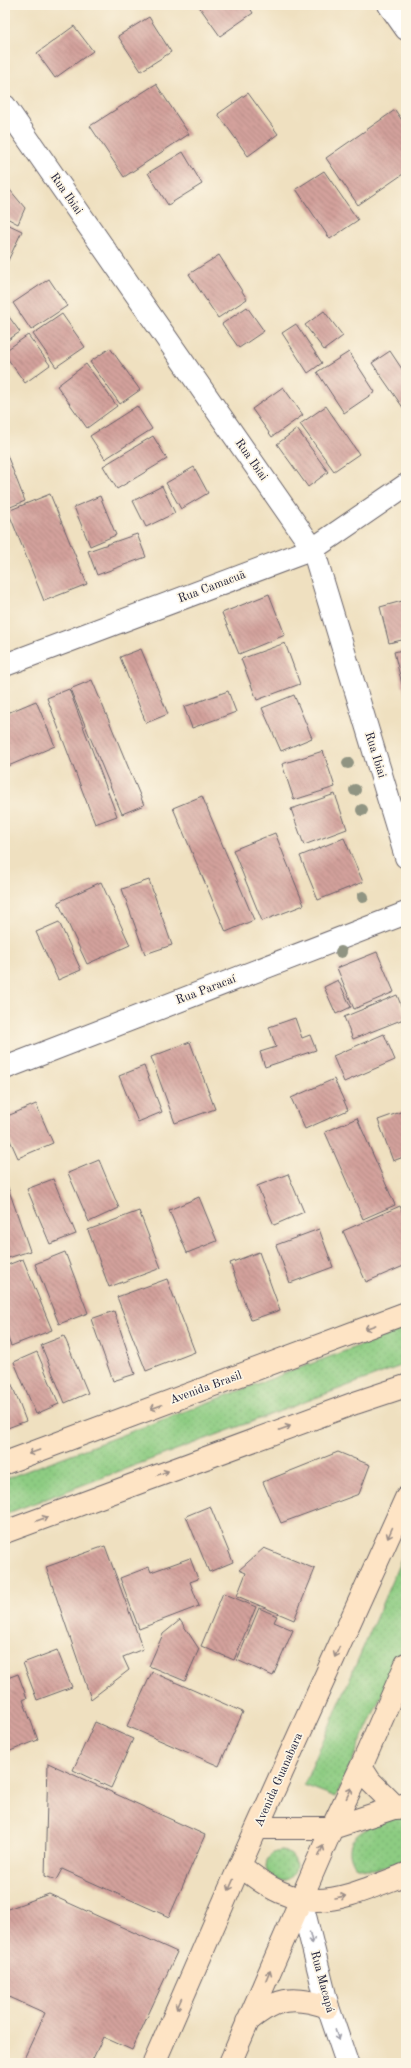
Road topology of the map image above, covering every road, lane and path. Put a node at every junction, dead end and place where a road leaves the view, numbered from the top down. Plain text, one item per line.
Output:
1 (389, 5) edge
2 (406, 29) edge
3 (5, 106) edge
4 (406, 485) edge
5 (313, 549) junction
6 (5, 666) edge
7 (406, 857) edge
8 (406, 913) edge
9 (5, 1068) edge
10 (406, 1313) edge
11 (406, 1386) edge
12 (5, 1463) edge
13 (406, 1498) edge
14 (5, 1532) edge
15 (406, 1664) edge
16 (361, 1767) junction
17 (401, 1806) edge
18 (257, 1828) junction
19 (332, 1828) junction
20 (240, 1866) junction
21 (406, 1874) edge
22 (301, 1900) junction
23 (328, 2007) junction
24 (247, 2022) junction
25 (154, 2063) edge
26 (230, 2063) edge
27 (347, 2063) edge

1 - 2 street
3 - 5 street, Rua Ibiai
4 - 5 street, Rua Camacuã
5 - 6 street, Rua Camacuã
5 - 7 street, Rua Ibiai
8 - 9 street, Rua Paracaí
10 -> 12 main road, Avenida Brasil
14 -> 11 main road
13 -> 18 main road, Avenida Guanabara
15 - 16 main road
16 - 17 main road
19 -> 16 main road
17 - 19 main road
18 - 19 main road
18 - 20 main road, Avenida Guanabara
22 -> 19 main road
20 - 22 main road
20 -> 25 main road, Avenida Guanabara
22 -> 21 main road
22 -> 23 street, Rua Macapá
24 -> 22 main road
23 - 24 main road
23 -> 27 street, Rua Macapá
24 - 26 main road

